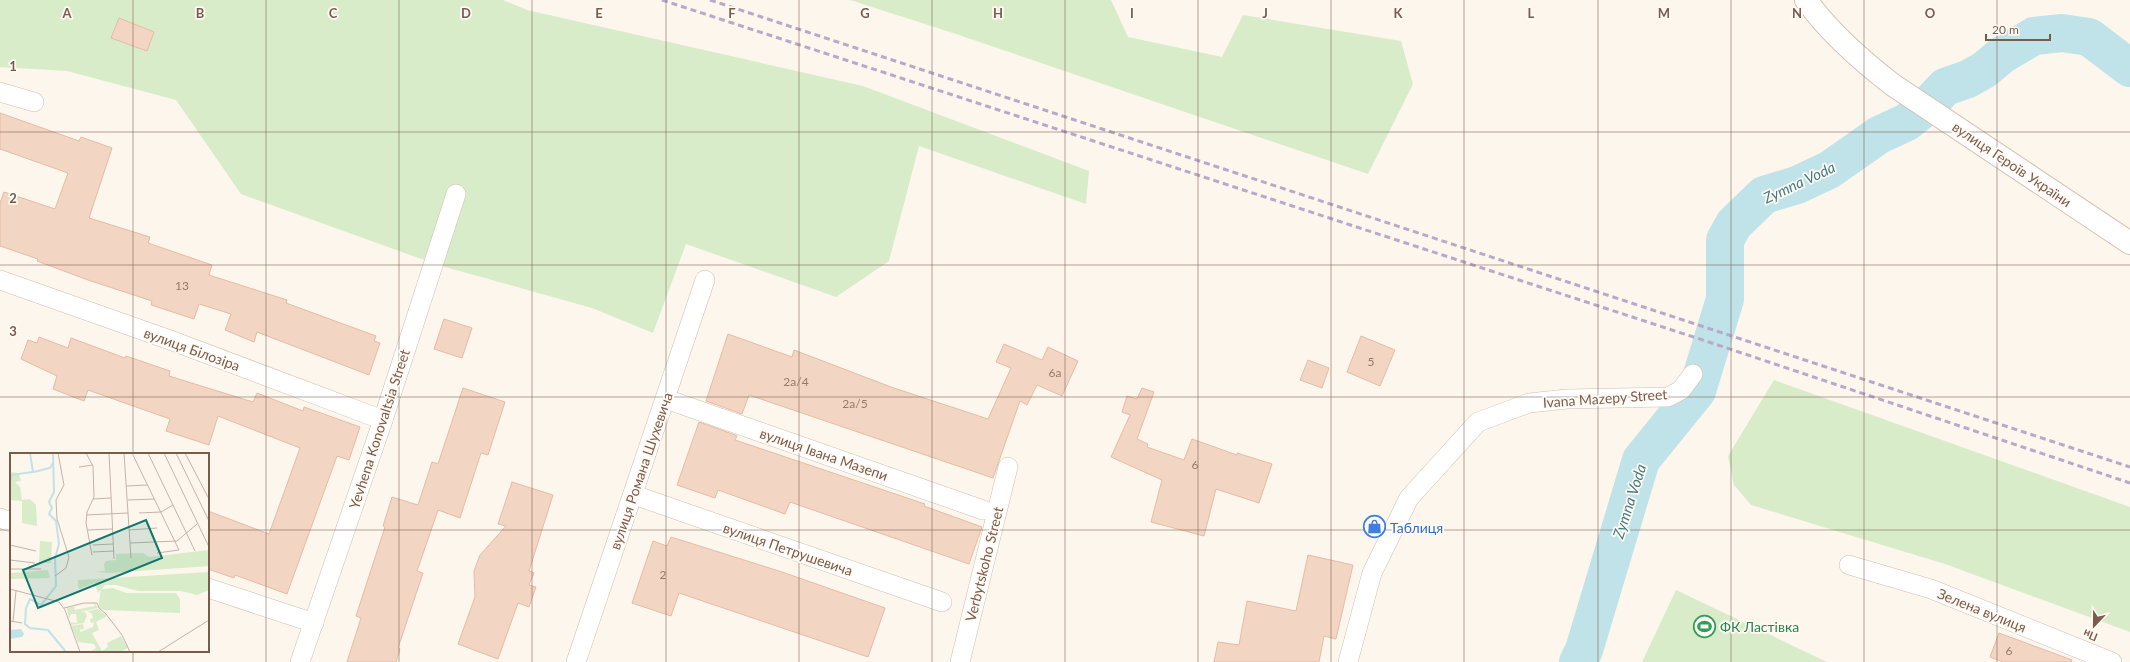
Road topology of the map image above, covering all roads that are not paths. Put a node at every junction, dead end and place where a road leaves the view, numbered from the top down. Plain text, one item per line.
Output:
1 (1806, 0) edge
2 (0, 92) edge
3 (34, 102) dead end
4 (456, 194) dead end
5 (2130, 242) edge
6 (0, 280) edge
7 (705, 280) dead end
8 (1693, 374) dead end
9 (666, 399) junction
10 (383, 420) junction
11 (1008, 467) dead end
12 (634, 495) junction
13 (983, 510) dead end
14 (0, 518) edge
15 (10, 522) edge
16 (1849, 565) dead end
17 (209, 588) edge
18 (942, 602) dead end
19 (314, 623) junction
20 (300, 662) edge
21 (576, 662) edge
22 (960, 662) edge
23 (1348, 662) edge
24 (2112, 662) edge

1 - 5 main road, вулиця Героїв України
2 - 3 street
4 - 10 street, Yevhena Konovaltsia Street
6 - 10 street, вулиця Білозіра
7 - 9 street, вулиця Романа Шухевича
8 - 23 street, Ivana Mazepy Street
9 - 12 street, вулиця Романа Шухевича
9 - 13 street, вулиця Івана Мазепи
10 - 19 street, Yevhena Konovaltsia Street
11 - 22 street, Verbytskoho Street
12 - 18 street, вулиця Петрушевича
12 - 21 street, вулиця Романа Шухевича
14 - 15 street
16 - 24 street, Зелена вулиця
17 - 19 street
19 - 20 street, Yevhena Konovaltsia Street

